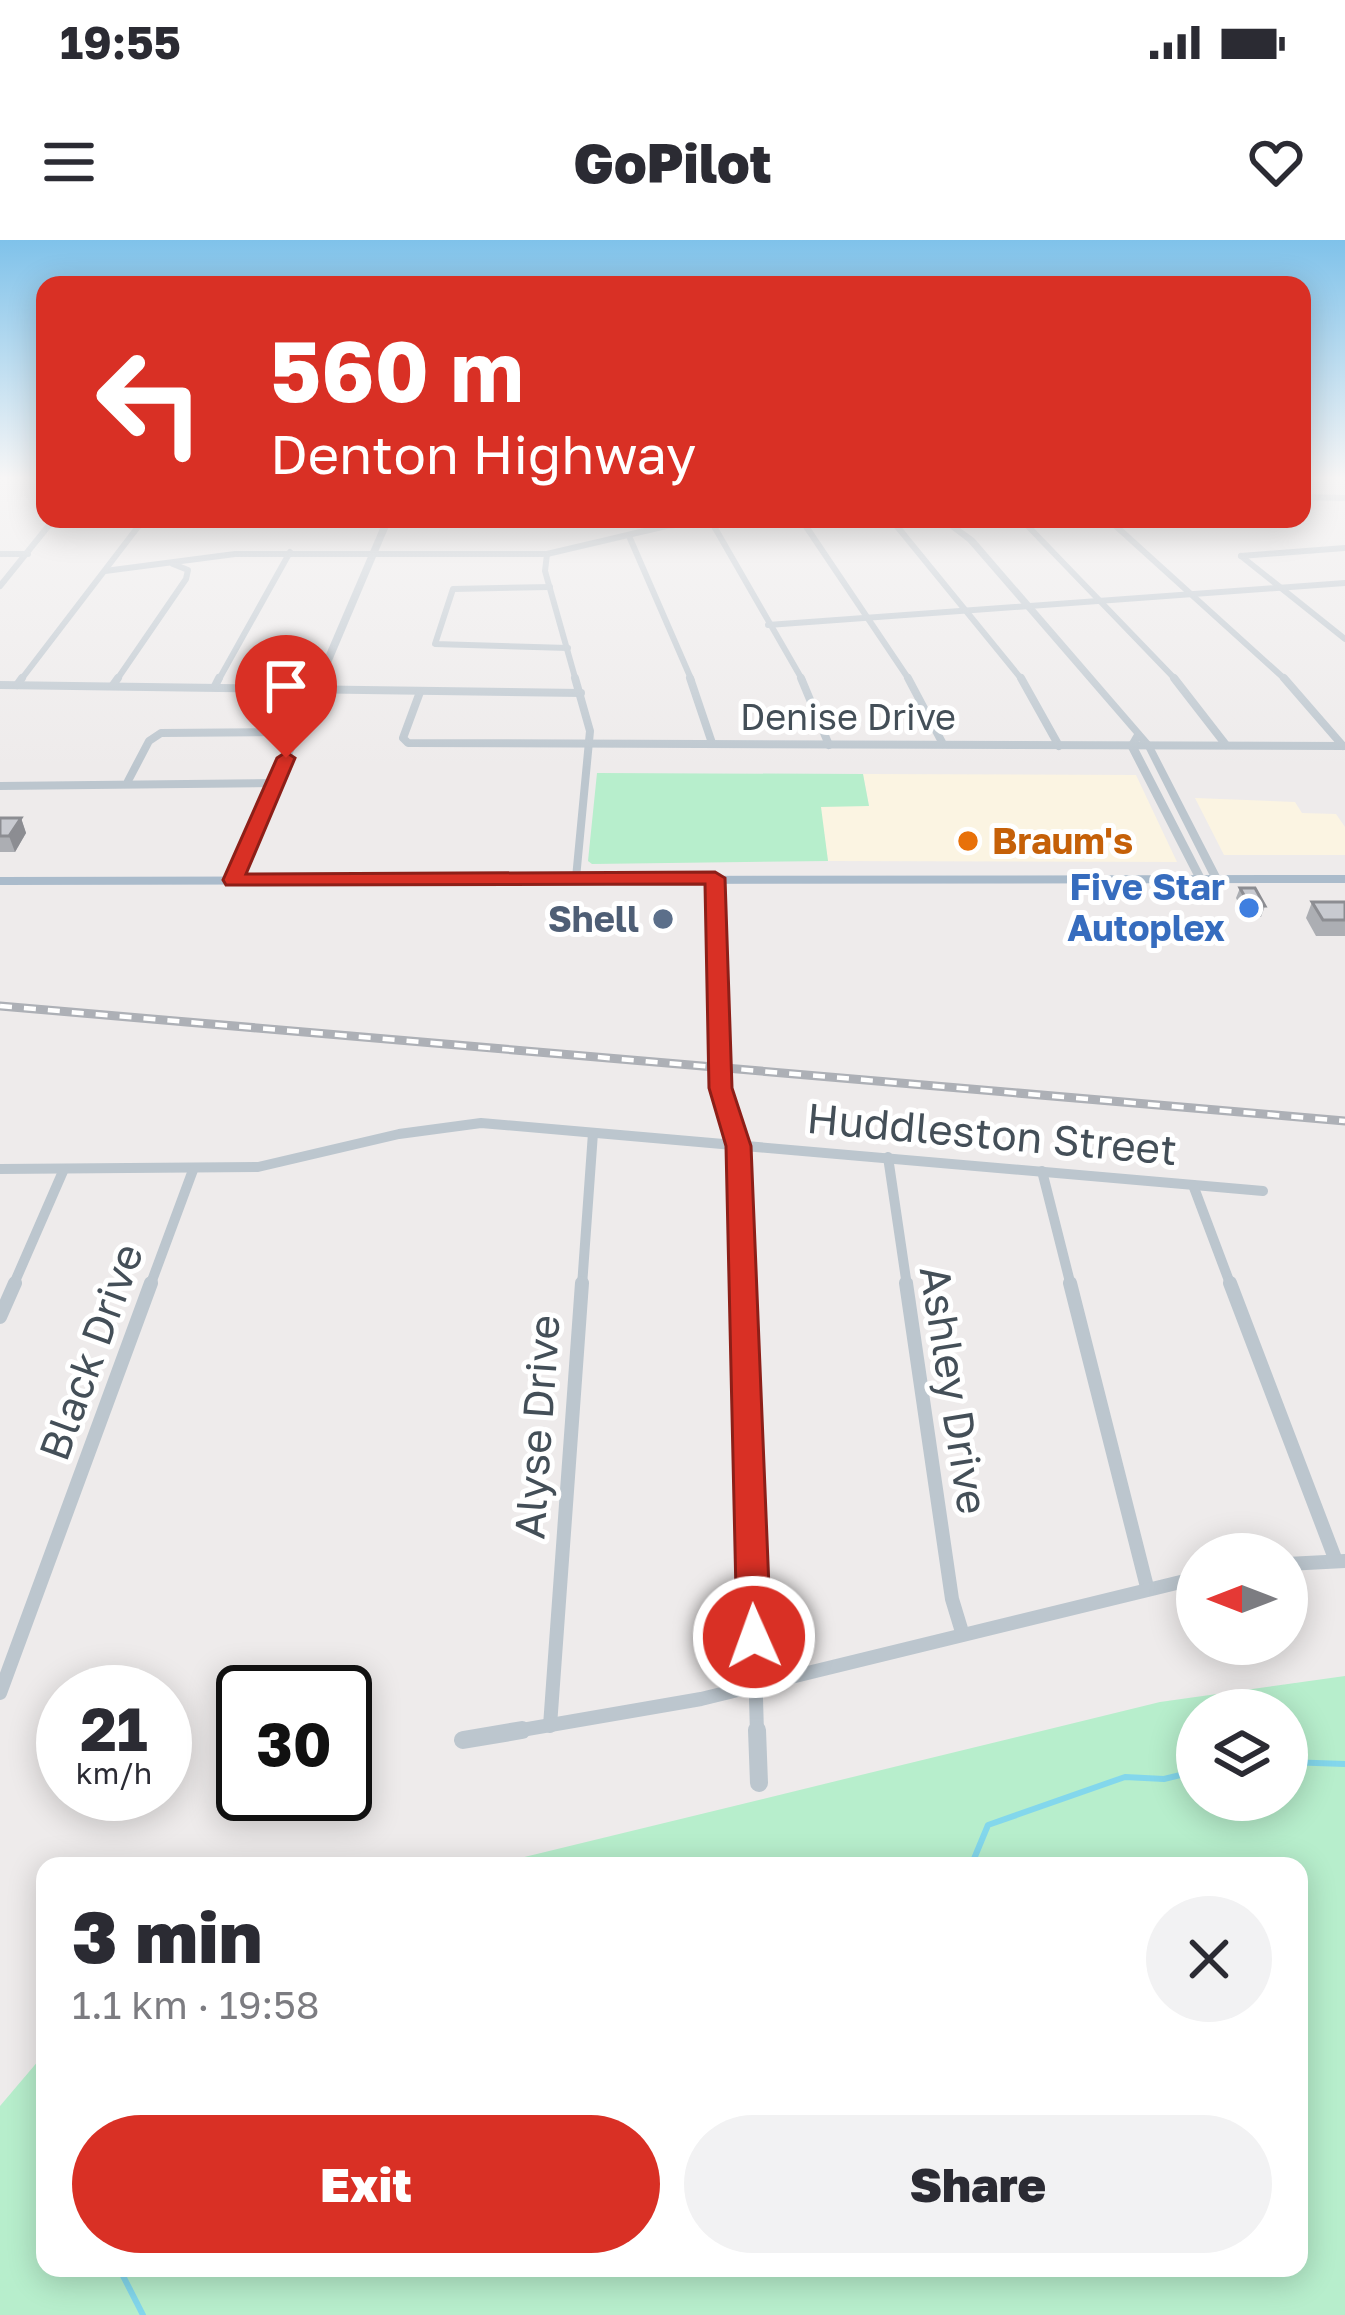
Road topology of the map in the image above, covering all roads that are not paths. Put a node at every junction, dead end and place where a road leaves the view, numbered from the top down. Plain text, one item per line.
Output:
1 (101, 576) edge
2 (186, 576) edge
3 (277, 576) edge
4 (364, 576) edge
5 (549, 576) edge
6 (646, 576) edge
7 (741, 576) edge
8 (839, 576) edge
9 (936, 576) edge
10 (1004, 576) edge
11 (1074, 576) edge
12 (1169, 576) edge
13 (1266, 576) edge
14 (1345, 584) edge
15 (550, 587) junction
16 (1281, 588) junction
17 (1190, 595) junction
18 (1098, 601) junction
19 (1031, 606) junction
20 (964, 610) junction
21 (867, 617) junction
22 (768, 625) junction
23 (1345, 639) edge
24 (568, 648) junction
25 (0, 685) edge
26 (17, 685) junction
27 (113, 686) junction
28 (215, 686) junction
29 (317, 686) junction
30 (420, 692) junction
31 (580, 693) junction
32 (297, 732) junction
33 (1134, 741) junction
34 (589, 743) junction
35 (712, 743) junction
36 (943, 744) junction
37 (830, 745) junction
38 (1226, 745) junction
39 (1059, 746) junction
40 (1149, 746) junction
41 (1344, 746) edge
42 (128, 781) junction
43 (275, 783) junction
44 (0, 786) edge
45 (1184, 813) junction
46 (1167, 814) junction
47 (576, 878) junction
48 (715, 878) junction
49 (1208, 878) junction
50 (1345, 879) edge
51 (233, 880) junction
52 (0, 881) edge
53 (592, 1133) junction
54 (738, 1146) junction
55 (888, 1157) junction
56 (0, 1169) edge
57 (64, 1169) junction
58 (193, 1170) junction
59 (1042, 1171) junction
60 (1193, 1185) junction
61 (1263, 1191) dead end
62 (0, 1317) edge
63 (1340, 1561) edge
64 (1308, 1563) edge
65 (1176, 1582) edge
66 (1147, 1587) junction
67 (962, 1632) junction
68 (755, 1685) junction
69 (0, 1693) edge
70 (550, 1726) junction
71 (463, 1740) dead end
72 (759, 1784) dead end

1 - 26 street
2 - 27 street
3 - 28 street
4 - 29 street
5 - 15 street
6 - 35 street
7 - 22 street
8 - 21 street
9 - 20 street
10 - 19 street
11 - 18 street
12 - 17 street
13 - 16 street
14 - 16 street
15 - 24 street
15 - 24 street
16 - 17 street
16 - 23 street
17 - 18 street
17 - 41 street
18 - 19 street
18 - 38 street
19 - 20 street
19 - 33 street
20 - 21 street
20 - 39 street
21 - 22 street
21 - 36 street
22 - 37 street
24 - 31 street
25 - 26 street
26 - 27 street
27 - 28 street
28 - 29 street
29 - 30 street
29 - 32 street
30 - 31 street
30 - 34 street, Denise Drive
31 - 34 street
32 - 42 street
32 - 43 street
33 - 39 street, Denise Drive
33 - 40 street
33 - 46 street
34 - 35 street, Denise Drive
34 - 47 street
35 - 37 street, Denise Drive
36 - 37 street, Denise Drive
36 - 39 street, Denise Drive
38 - 40 street
38 - 41 street
40 - 45 street
42 - 43 street
42 - 44 street
43 - 51 street
45 - 46 street
45 - 49 street
46 - 49 street
47 - 48 main road
47 - 51 main road
48 - 49 main road
48 - 54 street
49 - 50 main road
51 - 52 main road
53 - 54 street, Huddleston Street
53 - 58 street, Huddleston Street
53 - 70 street, Alyse Drive
54 - 55 street, Huddleston Street
54 - 68 street
55 - 59 street, Huddleston Street
55 - 67 street, Ashley Drive
56 - 57 street, Huddleston Street
57 - 58 street, Huddleston Street
57 - 62 street
58 - 69 street, Black Drive
59 - 60 street, Huddleston Street
59 - 66 street
60 - 61 street, Huddleston Street
60 - 63 street
63 - 64 street
65 - 66 street
66 - 67 street
67 - 68 street
68 - 70 street
68 - 72 street
70 - 71 street

